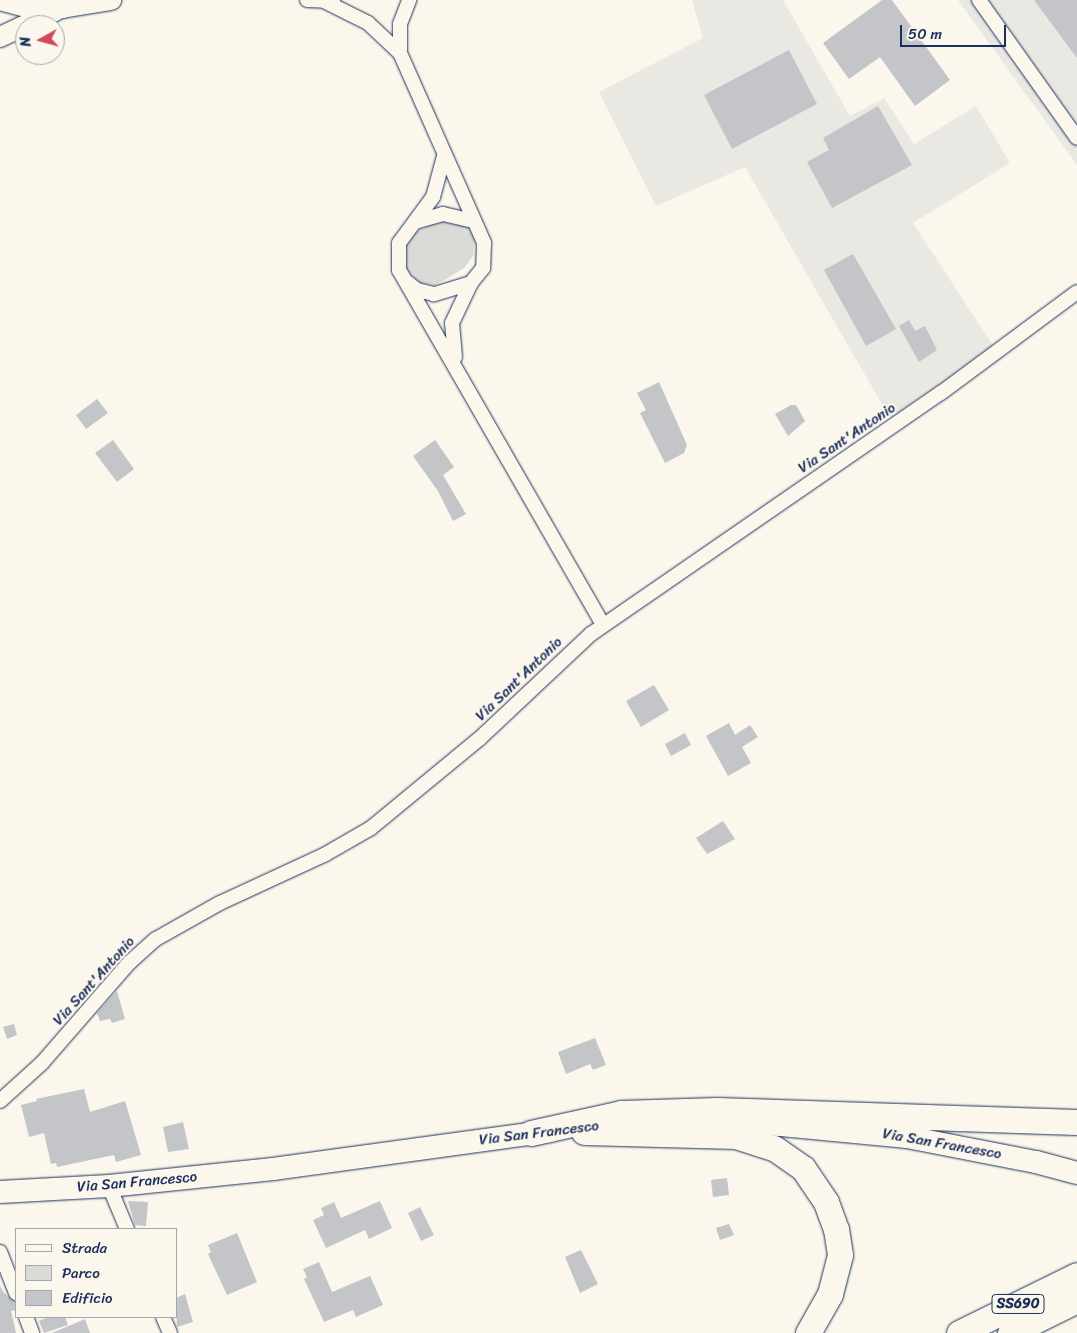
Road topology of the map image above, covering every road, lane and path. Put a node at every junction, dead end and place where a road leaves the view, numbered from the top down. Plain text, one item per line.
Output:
1 (0, 0) edge
2 (111, 0) edge
3 (307, 0) edge
4 (409, 0) edge
5 (979, 0) edge
6 (331, 1) edge
7 (62, 8) junction
8 (0, 9) edge
9 (0, 35) edge
10 (400, 54) junction
11 (1077, 138) edge
12 (444, 156) junction
13 (474, 221) junction
14 (412, 224) junction
15 (402, 276) junction
16 (470, 283) junction
17 (1077, 292) edge
18 (462, 375) junction
19 (603, 625) junction
20 (0, 1101) edge
21 (1077, 1122) edge
22 (531, 1133) junction
23 (1077, 1173) edge
24 (109, 1186) junction
25 (0, 1192) edge
26 (127, 1228) edge
27 (0, 1252) edge
28 (1077, 1275) edge
29 (15, 1290) edge
30 (1077, 1300) edge
31 (26, 1318) edge
32 (163, 1318) edge
33 (32, 1333) edge
34 (170, 1333) edge
35 (808, 1333) edge
36 (959, 1333) edge
37 (1010, 1333) edge

1 - 7 main road
2 - 7 main road
3 - 6 street
4 - 10 street
5 - 11 street
6 - 10 street
7 - 9 main road
8 - 9 main road
10 - 12 street
12 - 13 street
12 - 14 street
13 - 14 street
13 - 16 street
14 - 15 street
15 - 16 street
15 - 18 street
16 - 18 street
17 - 19 street, Via Sant'Antonio
18 - 19 street
19 - 20 street, Via Sant'Antonio
21 - 22 highway
22 - 23 main road, Via San Francesco
22 - 24 main road, Via San Francesco
22 - 35 highway
24 - 25 main road, Via San Francesco
24 - 26 street
27 - 29 street
28 - 36 highway, SS690
30 - 37 highway, SS690
31 - 33 street
32 - 34 street

